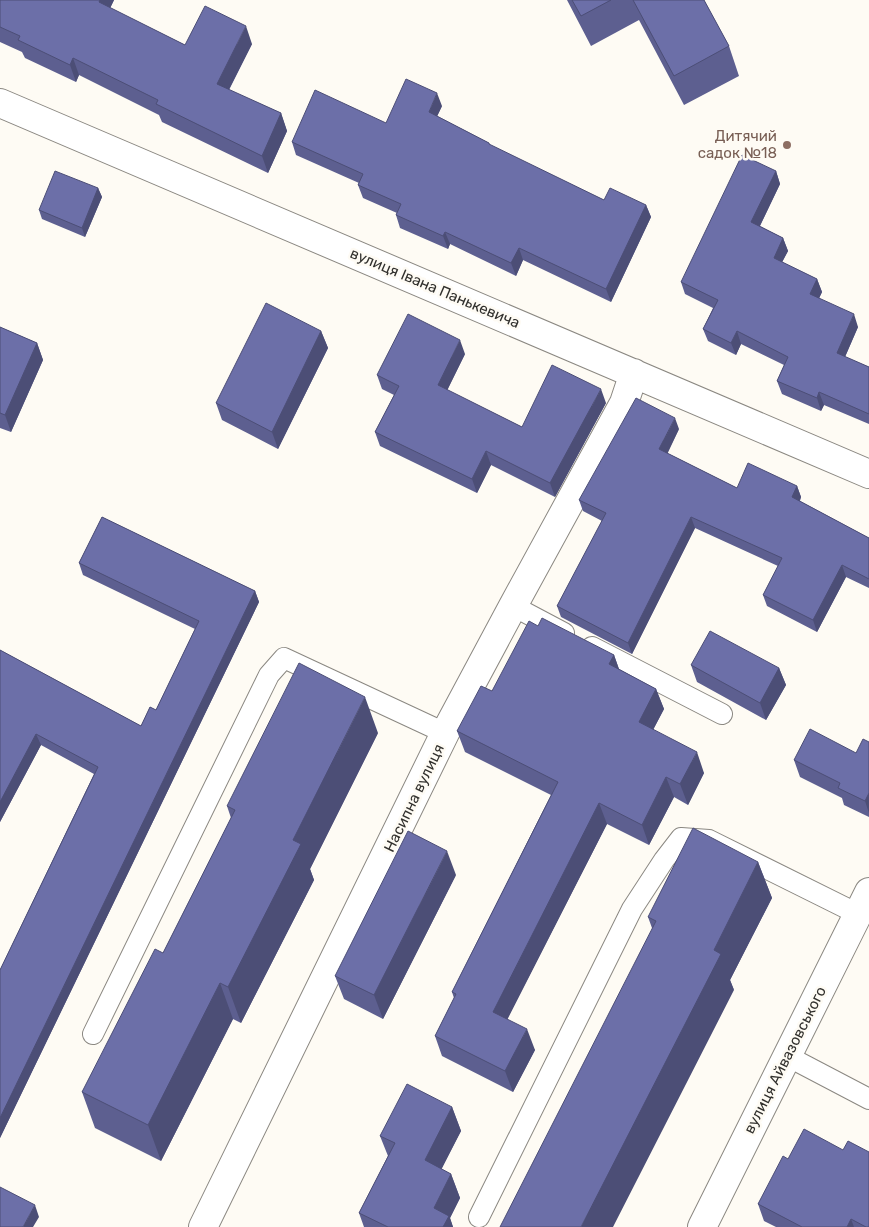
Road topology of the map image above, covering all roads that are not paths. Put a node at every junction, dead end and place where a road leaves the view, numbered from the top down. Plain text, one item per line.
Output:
1 (2, 110) edge
2 (634, 373) junction
3 (869, 474) edge
4 (513, 606) junction
5 (722, 714) dead end
6 (445, 733) junction
7 (864, 903) edge
8 (93, 1034) dead end
9 (787, 1056) junction
10 (869, 1099) edge
11 (478, 1217) dead end
12 (203, 1227) edge
13 (702, 1227) edge

1 - 2 street, вулиця Івана Панькевича
2 - 3 street, вулиця Івана Панькевича
2 - 4 street, Насипна вулиця
4 - 5 lane
4 - 6 street, Насипна вулиця
6 - 8 lane
6 - 12 street, Насипна вулиця
7 - 9 street, вулиця Айвазовського
7 - 11 lane
9 - 10 lane
9 - 13 street, вулиця Айвазовського

